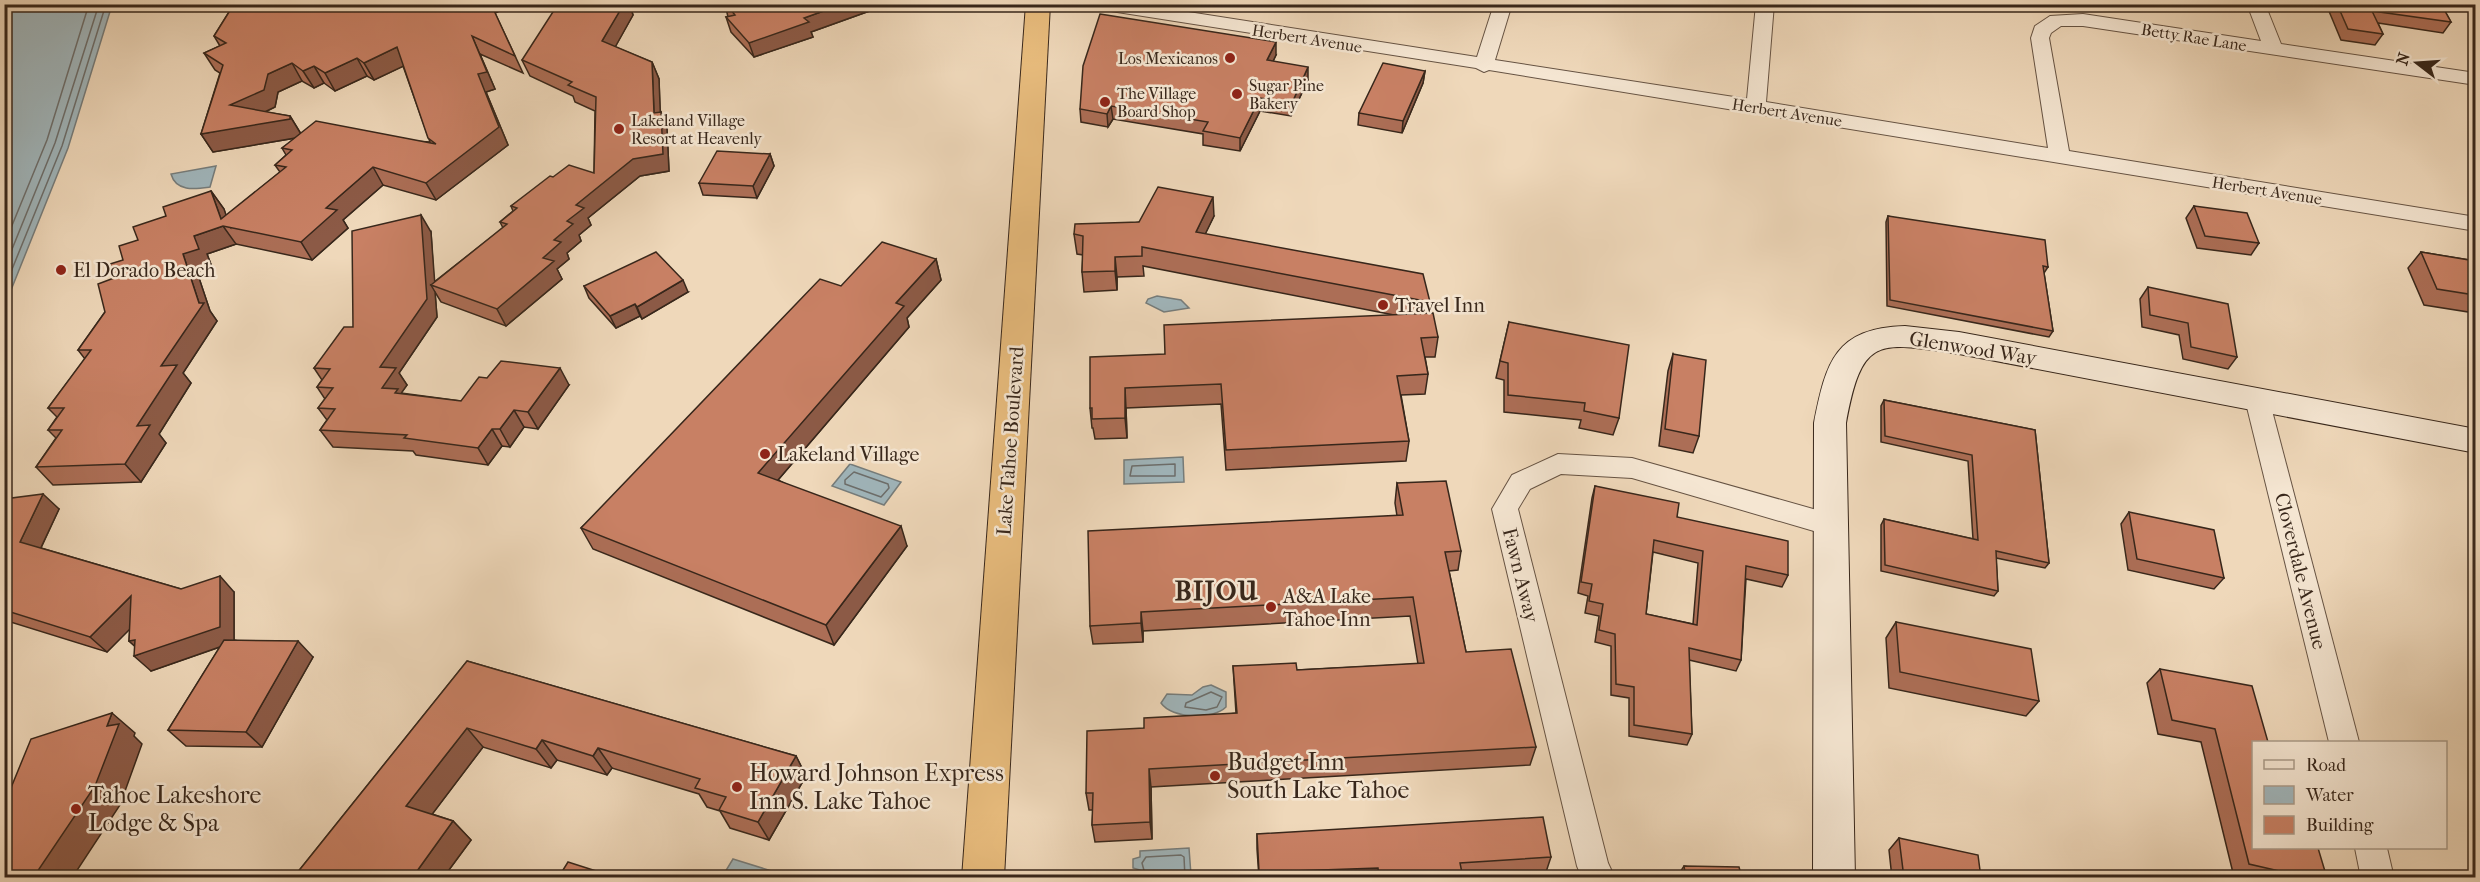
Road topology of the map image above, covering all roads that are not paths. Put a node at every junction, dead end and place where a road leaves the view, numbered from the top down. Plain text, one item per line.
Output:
1 (1038, 4) edge
2 (1098, 4) edge
3 (1503, 4) edge
4 (1765, 4) edge
5 (2256, 4) edge
6 (2274, 49) junction
7 (1484, 66) junction
8 (2475, 79) edge
9 (1756, 106) junction
10 (2061, 156) junction
11 (2475, 224) edge
12 (2257, 399) junction
13 (2475, 441) edge
14 (1831, 525) junction
15 (2344, 741) edge
16 (2371, 849) edge
17 (983, 878) edge
18 (1599, 878) edge
19 (1834, 878) edge
20 (2378, 878) edge

1 - 17 highway, Lake Tahoe Boulevard
2 - 7 street, Herbert Avenue
3 - 7 street
4 - 9 street
5 - 6 street
6 - 8 street, Betty Rae Lane
6 - 10 street, Betty Rae Lane
7 - 9 street, Herbert Avenue
9 - 10 street, Herbert Avenue
10 - 11 street, Herbert Avenue
12 - 13 street, Glenwood Way
12 - 14 street, Glenwood Way
12 - 15 street, Cloverdale Avenue
14 - 18 street, Fawn Away
14 - 19 street, Glenwood Way
16 - 20 street

